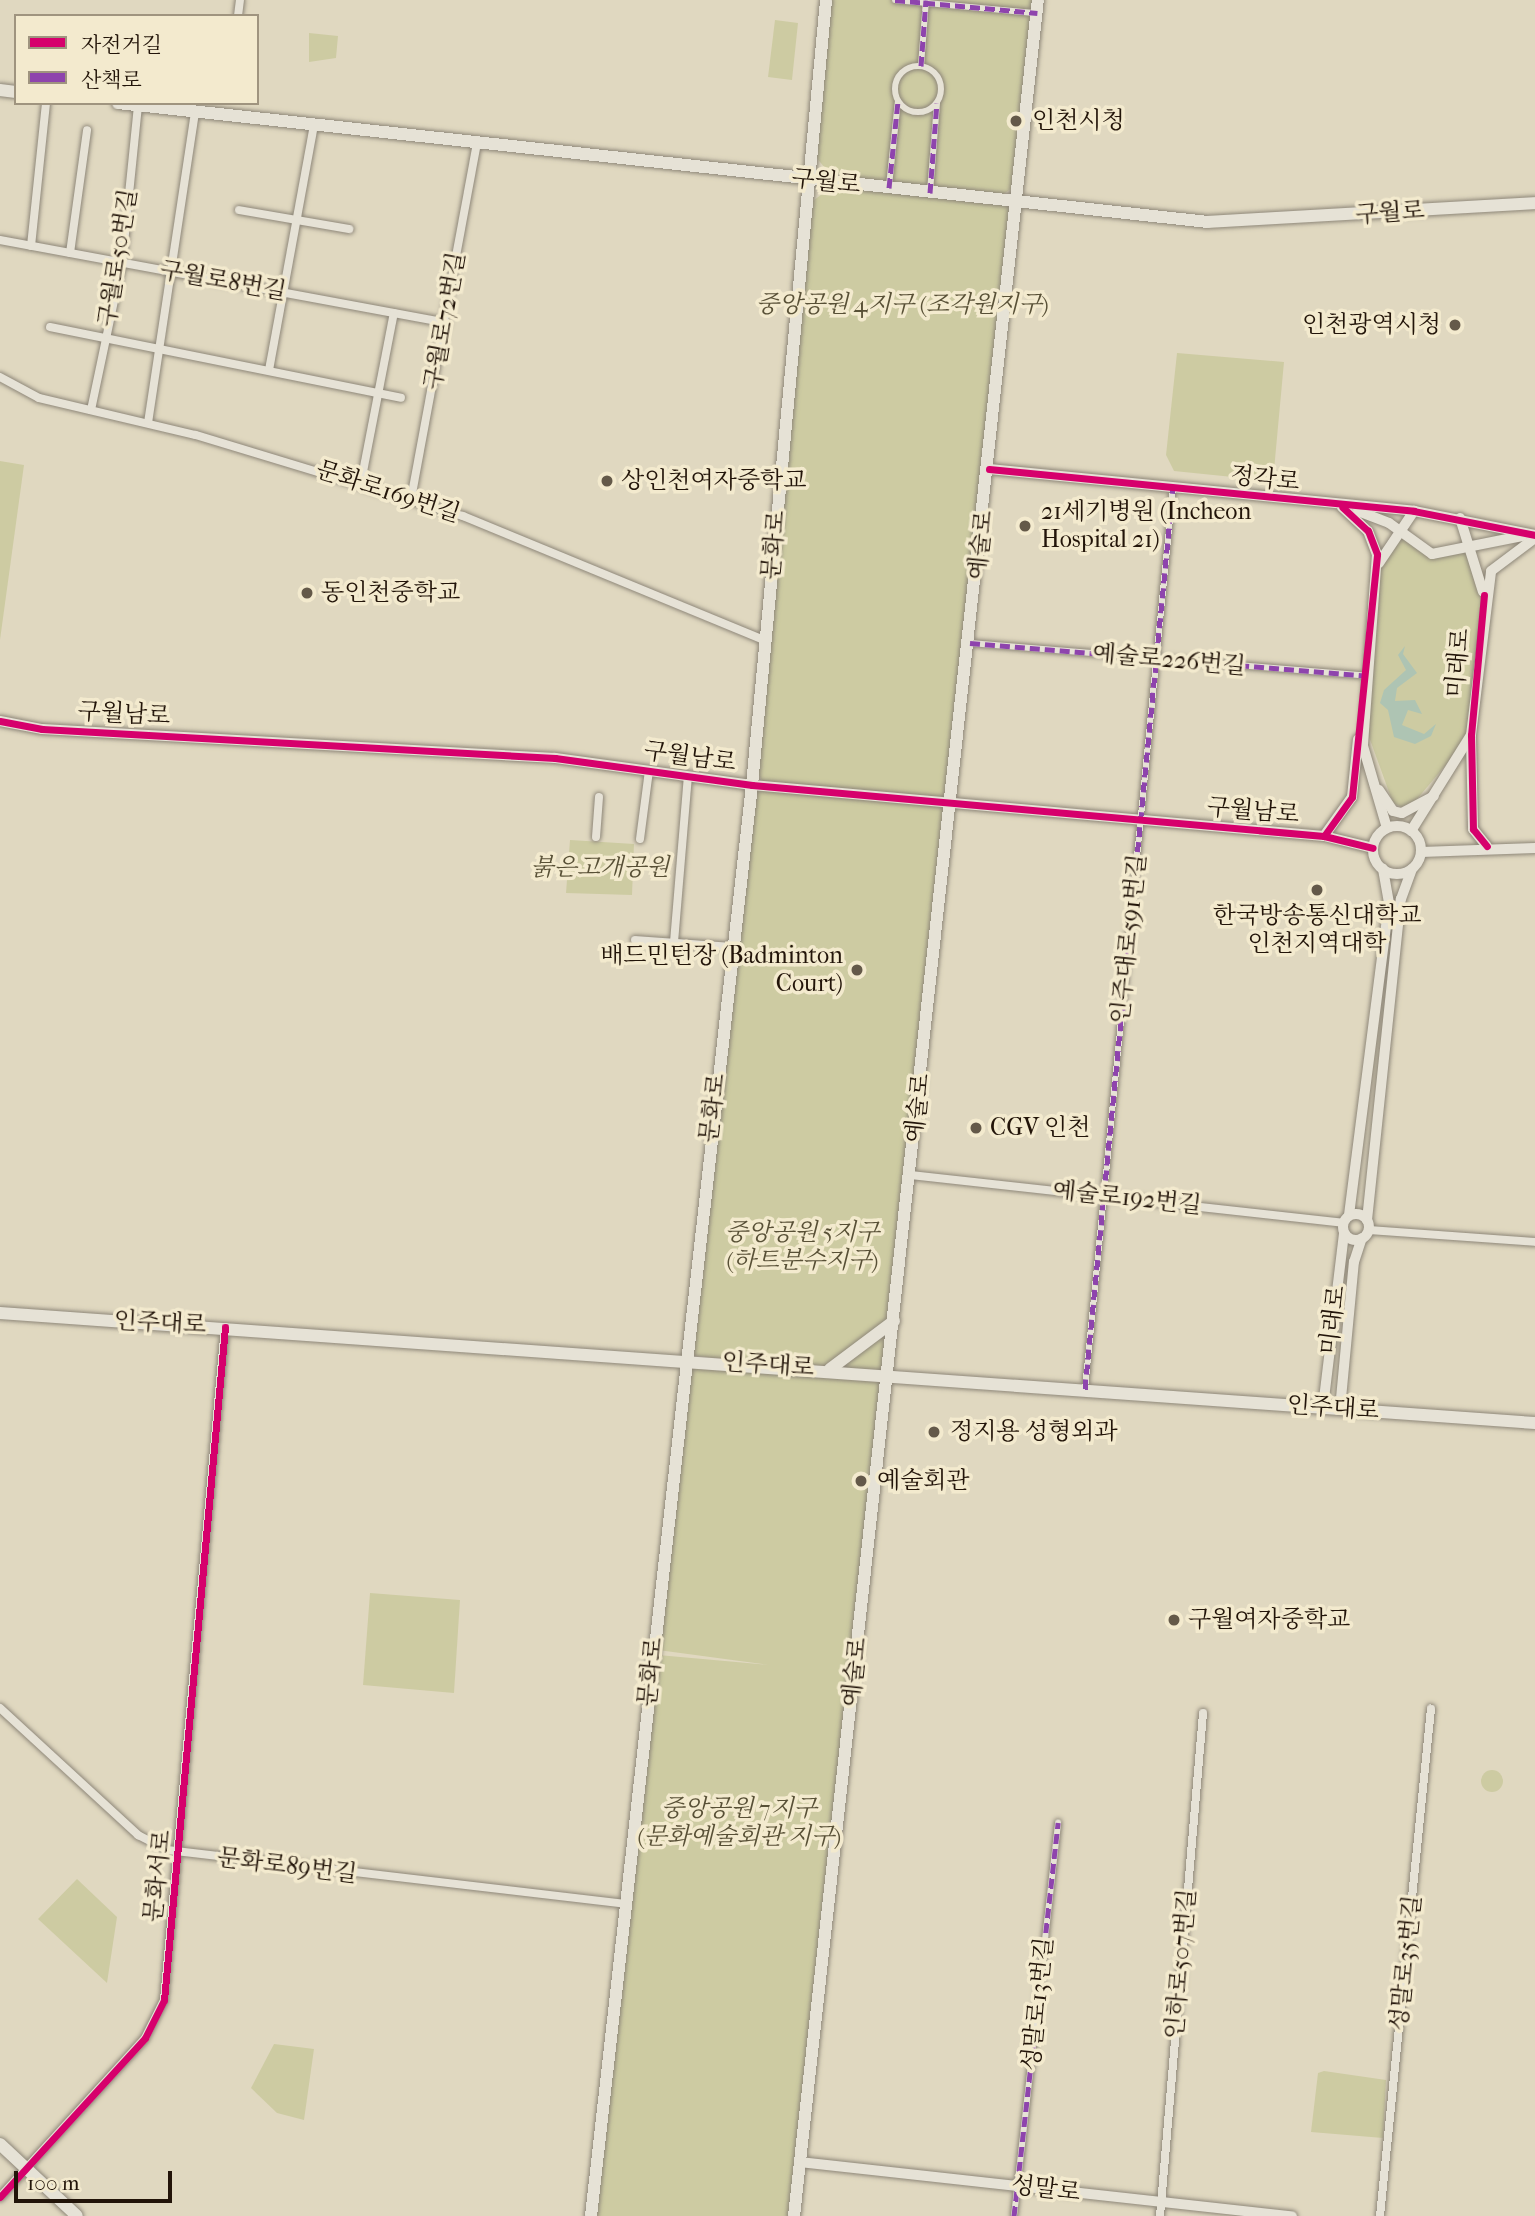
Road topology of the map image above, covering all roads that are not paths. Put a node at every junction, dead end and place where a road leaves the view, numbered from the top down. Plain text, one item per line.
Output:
1 (825, 0) edge
2 (895, 0) edge
3 (926, 1) edge
4 (1038, 6) edge
5 (921, 66) junction
6 (898, 101) junction
7 (937, 103) junction
8 (46, 105) edge
9 (138, 105) joint
10 (226, 109) edge
11 (195, 112) junction
12 (314, 125) junction
13 (87, 130) dead end
14 (477, 143) junction
15 (809, 180) junction
16 (889, 188) junction
17 (930, 193) junction
18 (1019, 202) junction
19 (1535, 203) edge
20 (239, 210) dead end
21 (299, 220) junction
22 (349, 229) dead end
23 (0, 240) edge
24 (31, 246) junction
25 (70, 253) junction
26 (122, 263) junction
27 (175, 272) junction
28 (285, 293) junction
29 (394, 313) junction
30 (446, 323) junction
31 (50, 327) dead end
32 (106, 338) junction
33 (160, 348) junction
34 (269, 370) junction
35 (0, 377) edge
36 (379, 394) junction
37 (401, 398) dead end
38 (91, 410) junction
39 (148, 423) junction
40 (989, 469) junction
41 (361, 482) junction
42 (1173, 489) junction
43 (411, 499) junction
44 (1342, 506) junction
45 (1414, 511) junction
46 (1460, 517) junction
47 (1397, 530) junction
48 (1535, 536) edge
49 (1472, 544) junction
50 (1376, 568) junction
51 (1484, 595) junction
52 (765, 641) junction
53 (970, 643) junction
54 (1157, 659) junction
55 (1368, 676) junction
56 (0, 721) edge
57 (1364, 723) junction
58 (1471, 736) junction
59 (649, 771) junction
60 (688, 777) junction
61 (1374, 783) junction
62 (752, 785) junction
63 (1436, 794) junction
64 (599, 797) dead end
65 (951, 805) junction
66 (1141, 821) junction
67 (1387, 828) junction
68 (1411, 831) junction
69 (1324, 836) junction
70 (596, 837) dead end
71 (640, 839) dead end
72 (1487, 846) junction
73 (1373, 848) junction
74 (1535, 848) edge
75 (1421, 852) junction
76 (1383, 869) junction
77 (1412, 869) junction
78 (635, 940) dead end
79 (674, 942) junction
80 (732, 947) junction
81 (910, 1175) junction
82 (1104, 1195) junction
83 (1345, 1224) junction
84 (1366, 1229) junction
85 (1535, 1242) edge
86 (0, 1314) edge
87 (894, 1321) junction
88 (225, 1327) junction
89 (684, 1360) junction
90 (828, 1370) junction
91 (888, 1374) junction
92 (1086, 1389) junction
93 (1322, 1407) junction
94 (1340, 1409) junction
95 (1535, 1423) edge
96 (0, 1707) edge
97 (1431, 1709) dead end
98 (1203, 1713) dead end
99 (1058, 1822) dead end
100 (180, 1853) junction
101 (626, 1904) junction
102 (0, 2144) edge
103 (800, 2162) junction
104 (27, 2169) junction
105 (1017, 2186) junction
106 (0, 2197) edge
107 (1161, 2203) junction
108 (77, 2216) edge
109 (592, 2216) edge
110 (794, 2216) edge
111 (1014, 2216) edge
112 (1160, 2216) edge
113 (1292, 2216) edge
114 (1380, 2216) edge

1 - 15 main road, 문화로
2 - 3 street
3 - 4 street
3 - 5 street
4 - 18 main road, 예술로
5 - 6 street
5 - 7 street
6 - 7 street
6 - 16 street
7 - 17 street
8 - 24 street
9 - 11 main road, 구월로
9 - 26 street, 구월로50번길
10 - 11 main road, 구월로
10 - 12 main road, 구월로
11 - 27 street
12 - 14 main road, 구월로
12 - 21 street
13 - 25 street
14 - 15 main road, 구월로
14 - 30 street, 구월로72번길
15 - 16 main road, 구월로
15 - 52 main road, 문화로
16 - 17 main road, 구월로
17 - 18 main road, 구월로
18 - 19 main road, 구월로
18 - 40 main road, 예술로
20 - 21 street
21 - 22 street
21 - 28 street
23 - 24 street, 구월로8번길
24 - 25 street, 구월로8번길
25 - 26 street, 구월로8번길
26 - 27 street, 구월로8번길
26 - 32 street, 구월로50번길
27 - 28 street, 구월로8번길
27 - 33 street
28 - 29 street, 구월로8번길
28 - 34 street
29 - 30 street, 구월로8번길
29 - 36 street
30 - 43 street, 구월로72번길
31 - 32 street
32 - 33 street
32 - 38 street, 구월로50번길
33 - 34 street
33 - 39 street
34 - 36 street
35 - 38 street, 문화로169번길
36 - 37 street
36 - 41 street
38 - 39 street, 문화로169번길
39 - 41 street, 문화로169번길
40 - 42 street, 정각로
40 - 53 main road, 예술로
41 - 43 street, 문화로169번길
42 - 44 street, 정각로
42 - 54 street, 인주대로591번길
43 - 52 street, 문화로169번길
44 - 45 street, 정각로
44 - 47 street, 정각로
44 - 50 street
45 - 46 street, 정각로
45 - 47 street
46 - 48 street, 정각로
46 - 49 street
47 - 49 street, 정각로
47 - 50 street
48 - 49 street, 정각로
48 - 51 street
49 - 51 street
50 - 55 street
51 - 58 street, 미래로
52 - 62 main road, 문화로
53 - 54 street, 예술로226번길
53 - 65 main road, 예술로
54 - 55 street, 예술로226번길
54 - 66 street, 인주대로591번길
55 - 57 street
56 - 59 street, 구월남로
57 - 61 street
57 - 69 street
58 - 63 street, 미래로
58 - 72 street
59 - 60 street, 구월남로
59 - 71 street
60 - 62 street, 구월남로
60 - 79 street
61 - 63 street
61 - 67 street
62 - 65 street, 구월남로
62 - 80 main road, 문화로
63 - 68 street, 미래로
64 - 70 street
65 - 66 street, 구월남로
65 - 81 main road, 예술로
66 - 69 street, 구월남로
66 - 82 street, 인주대로591번길
67 - 68 street
67 - 73 street
68 - 75 street
69 - 73 street, 구월남로
72 - 74 street
72 - 75 street
73 - 76 street
75 - 77 street
76 - 77 street
76 - 83 street, 미래로
77 - 84 street, 미래로
78 - 79 street
79 - 80 street
80 - 89 main road, 문화로
81 - 82 street, 예술로192번길
81 - 87 main road, 예술로
82 - 83 street, 예술로192번길
82 - 92 street, 인주대로591번길
83 - 84 street
83 - 84 street
83 - 93 street, 미래로
84 - 85 street
84 - 94 street, 미래로
86 - 88 main road, 인주대로
87 - 90 main road
87 - 91 main road, 예술로
88 - 89 main road, 인주대로
88 - 100 street, 문화서로
89 - 90 main road, 인주대로
89 - 101 main road, 문화로
90 - 91 main road, 인주대로
91 - 92 main road, 인주대로
91 - 103 main road, 예술로
92 - 93 main road, 인주대로
93 - 94 main road, 인주대로
94 - 95 main road, 인주대로
96 - 100 street, 문화로89번길
97 - 114 street, 성말로35번길
98 - 107 street, 인하로507번길
99 - 105 street, 성말로13번길
100 - 101 street, 문화로89번길
100 - 104 street, 문화서로
101 - 109 main road, 문화로
102 - 104 main road
103 - 105 street, 성말로
103 - 110 main road, 예술로
104 - 106 street, 문화서로
104 - 108 main road
105 - 107 street, 성말로
105 - 111 street, 성말로13번길
107 - 112 street, 인하로507번길
107 - 113 street, 성말로

